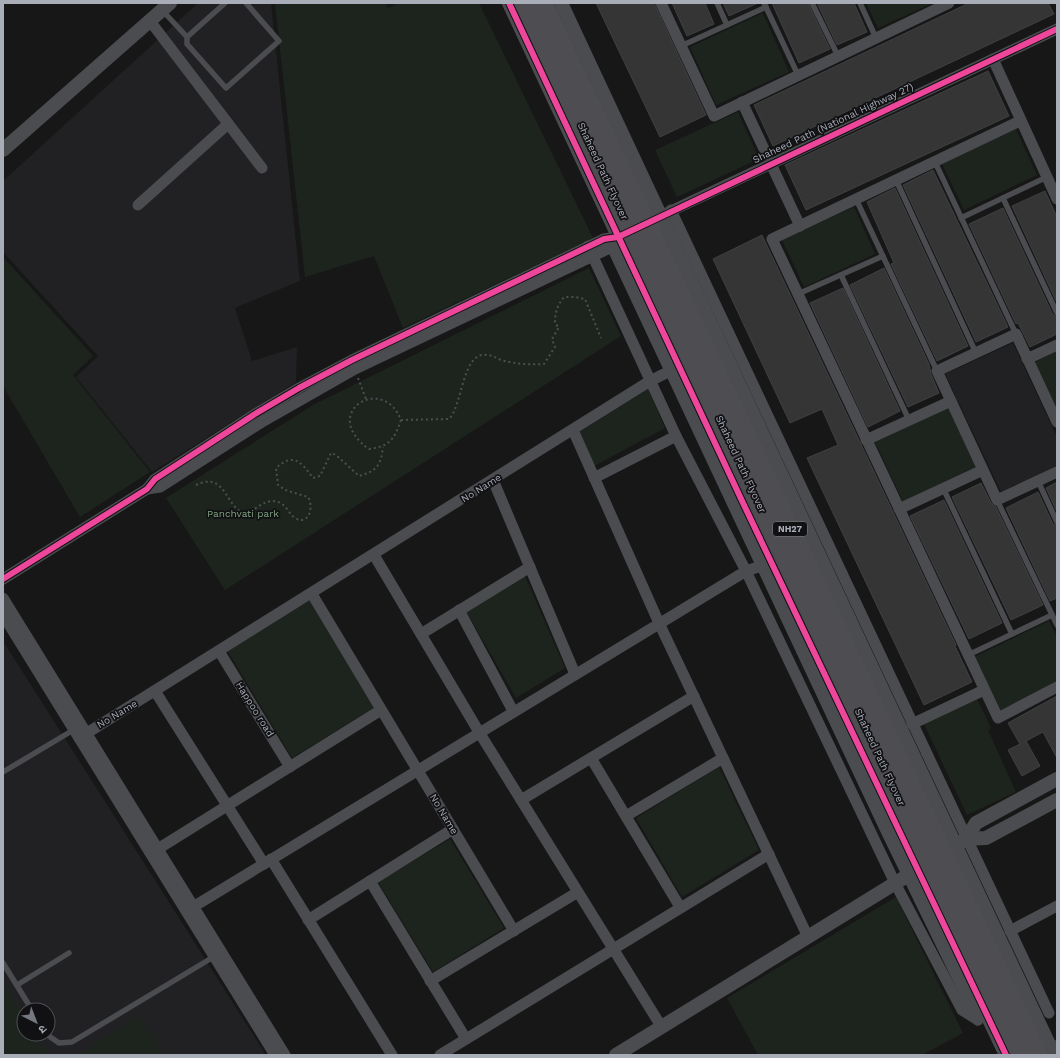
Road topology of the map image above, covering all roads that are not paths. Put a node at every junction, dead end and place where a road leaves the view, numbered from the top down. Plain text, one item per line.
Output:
1 (225, 3) edge
2 (246, 3) edge
3 (509, 3) edge
4 (524, 3) edge
5 (544, 3) edge
6 (561, 3) edge
7 (661, 3) edge
8 (716, 3) edge
9 (812, 3) edge
10 (860, 3) edge
11 (949, 3) edge
12 (765, 5) edge
13 (166, 6) edge
14 (150, 21) junction
15 (727, 25) junction
16 (1057, 29) edge
17 (187, 37) junction
18 (876, 38) junction
19 (681, 46) junction
20 (838, 56) junction
21 (993, 59) junction
22 (798, 75) junction
23 (742, 102) junction
24 (1020, 121) junction
25 (228, 124) junction
26 (3, 150) edge
27 (935, 162) junction
28 (770, 164) junction
29 (262, 168) dead end
30 (1051, 178) edge
31 (896, 180) junction
32 (1003, 198) junction
33 (856, 199) junction
34 (1057, 199) edge
35 (138, 205) dead end
36 (666, 213) junction
37 (961, 218) junction
38 (800, 226) junction
39 (615, 242) junction
40 (590, 251) junction
41 (883, 256) junction
42 (841, 275) junction
43 (798, 294) junction
44 (1057, 313) edge
45 (1016, 334) junction
46 (1057, 345) edge
47 (976, 353) junction
48 (1028, 359) junction
49 (670, 371) junction
50 (937, 372) junction
51 (650, 381) junction
52 (951, 401) junction
53 (909, 420) junction
54 (1057, 422) edge
55 (573, 430) junction
56 (676, 436) junction
57 (866, 440) junction
58 (984, 470) junction
59 (1057, 472) edge
60 (594, 478) junction
61 (493, 480) junction
62 (1038, 481) junction
63 (147, 489) junction
64 (944, 490) junction
65 (997, 500) junction
66 (899, 509) junction
67 (1057, 522) edge
68 (374, 555) junction
69 (761, 566) junction
70 (530, 567) junction
71 (746, 571) junction
72 (3, 579) edge
73 (312, 594) junction
74 (3, 598) edge
75 (459, 610) junction
76 (3, 615) edge
77 (1052, 615) junction
78 (659, 623) junction
79 (1057, 625) edge
80 (421, 634) junction
81 (1012, 634) junction
82 (219, 652) junction
83 (968, 655) junction
84 (575, 674) junction
85 (1057, 687) edge
86 (984, 690) junction
87 (156, 691) junction
88 (694, 696) junction
89 (382, 710) junction
90 (513, 711) junction
91 (912, 724) junction
92 (80, 731) junction
93 (479, 732) junction
94 (591, 758) junction
95 (723, 758) junction
96 (290, 767) junction
97 (417, 770) junction
98 (3, 772) edge
99 (1057, 779) edge
100 (521, 800) junction
101 (1057, 800) edge
102 (227, 806) junction
103 (626, 816) junction
104 (453, 829) junction
105 (966, 839) junction
106 (154, 851) junction
107 (768, 854) junction
108 (267, 861) junction
109 (908, 875) junction
110 (370, 881) junction
111 (895, 884) junction
112 (578, 892) junction
113 (1057, 906) edge
114 (193, 907) junction
115 (680, 907) junction
116 (308, 920) junction
117 (514, 931) junction
118 (1010, 931) junction
119 (808, 937) junction
120 (613, 948) junction
121 (69, 953) dead end
122 (218, 954) junction
123 (3, 963) edge
124 (430, 981) junction
125 (17, 985) junction
126 (1039, 991) junction
127 (27, 1002) edge
128 (1049, 1012) dead end
129 (978, 1020) junction
130 (661, 1026) junction
131 (466, 1039) junction
132 (56, 1041) edge
133 (275, 1055) edge
134 (285, 1055) edge
135 (392, 1055) edge
136 (440, 1055) edge
137 (616, 1055) edge
138 (1006, 1055) edge
139 (1020, 1055) edge
140 (1038, 1055) edge
141 (1054, 1055) edge

1 - 17 lane
2 - 17 lane
3 - 39 street
4 - 139 highway, Shaheed Path Flyover / NH27, bridge
5 - 140 highway, Shaheed Path Flyover / NH27, bridge
6 - 36 street
7 - 19 street
8 - 15 lane
9 - 20 lane
10 - 18 lane
11 - 18 street
12 - 15 lane
12 - 22 lane
13 - 14 street
13 - 17 lane
14 - 25 street
14 - 26 street
15 - 19 lane
16 - 21 street, Shaheed Path (National Highway 27)
18 - 20 street
19 - 23 street
20 - 22 street
21 - 24 street
21 - 28 street, Shaheed Path (National Highway 27)
22 - 23 street
23 - 28 street
24 - 27 street
24 - 30 street
25 - 29 street
25 - 35 street
27 - 31 street
27 - 37 lane
28 - 36 street, Shaheed Path (National Highway 27)
28 - 38 street
30 - 32 lane
30 - 34 street
31 - 33 street
31 - 47 lane
32 - 37 lane
32 - 44 lane
33 - 38 street
33 - 41 lane
36 - 39 street, Shaheed Path (National Highway 27)
36 - 91 street
36 - 141 street, bridge
37 - 45 lane
38 - 43 street
39 - 40 street, Shaheed Path (National Highway 27)
39 - 49 street
39 - 138 street, bridge
40 - 51 street
40 - 63 street
40 - 63 street
41 - 42 lane
41 - 50 lane
42 - 43 lane
42 - 53 lane
43 - 57 street
45 - 47 street
45 - 48 street
46 - 48 street
47 - 50 street
48 - 54 street
49 - 51 street, No Name
49 - 69 street
50 - 52 street
51 - 55 street, No Name
51 - 56 street
52 - 53 street
52 - 58 street
53 - 57 street
55 - 60 street
55 - 61 street, No Name
56 - 60 street
56 - 71 street
57 - 66 street
58 - 64 street
58 - 65 street
59 - 62 street
60 - 78 street
61 - 68 street, No Name
61 - 70 street
62 - 65 street
62 - 67 lane
63 - 72 street
64 - 66 street
64 - 81 lane
65 - 77 lane
66 - 83 street
68 - 73 street, No Name
68 - 80 street
69 - 71 street
69 - 109 street
70 - 75 street
70 - 84 street
71 - 78 street
71 - 111 street
73 - 82 street, No Name
73 - 89 street, No Name
74 - 92 street
75 - 80 street
75 - 90 street
76 - 92 street
77 - 79 lane
77 - 81 lane
78 - 84 street
78 - 88 street
80 - 93 street
81 - 83 lane
82 - 87 street, No Name
82 - 96 street, Happoo road
83 - 86 street
84 - 90 street
85 - 86 street
86 - 91 street
87 - 92 street, No Name
87 - 102 street
88 - 94 street
88 - 95 street
89 - 96 street
89 - 97 street, No Name
90 - 93 street
91 - 105 street
92 - 98 lane
92 - 106 street
93 - 97 street
93 - 100 street
94 - 100 street
94 - 103 street
95 - 103 street
95 - 107 street
96 - 102 street
97 - 104 street, No Name
97 - 108 street
99 - 105 street
100 - 112 street
101 - 105 street
102 - 106 street
102 - 108 street
103 - 115 street
104 - 110 street
104 - 117 street, No Name
105 - 109 street
105 - 118 street
106 - 114 street
106 - 122 street
107 - 115 street
107 - 119 street
108 - 114 street
108 - 116 street
109 - 111 street
109 - 129 street
110 - 116 street
110 - 124 street
111 - 119 street
111 - 129 street
112 - 117 street
112 - 120 street
113 - 118 street
114 - 122 street
115 - 120 street
116 - 135 street
117 - 124 street
118 - 126 street
119 - 130 street
120 - 130 street
120 - 131 street
121 - 125 lane
122 - 132 lane
122 - 133 street
122 - 134 street
123 - 125 lane
124 - 131 street
125 - 127 lane
126 - 128 street
126 - 129 street
130 - 137 street
131 - 136 street

